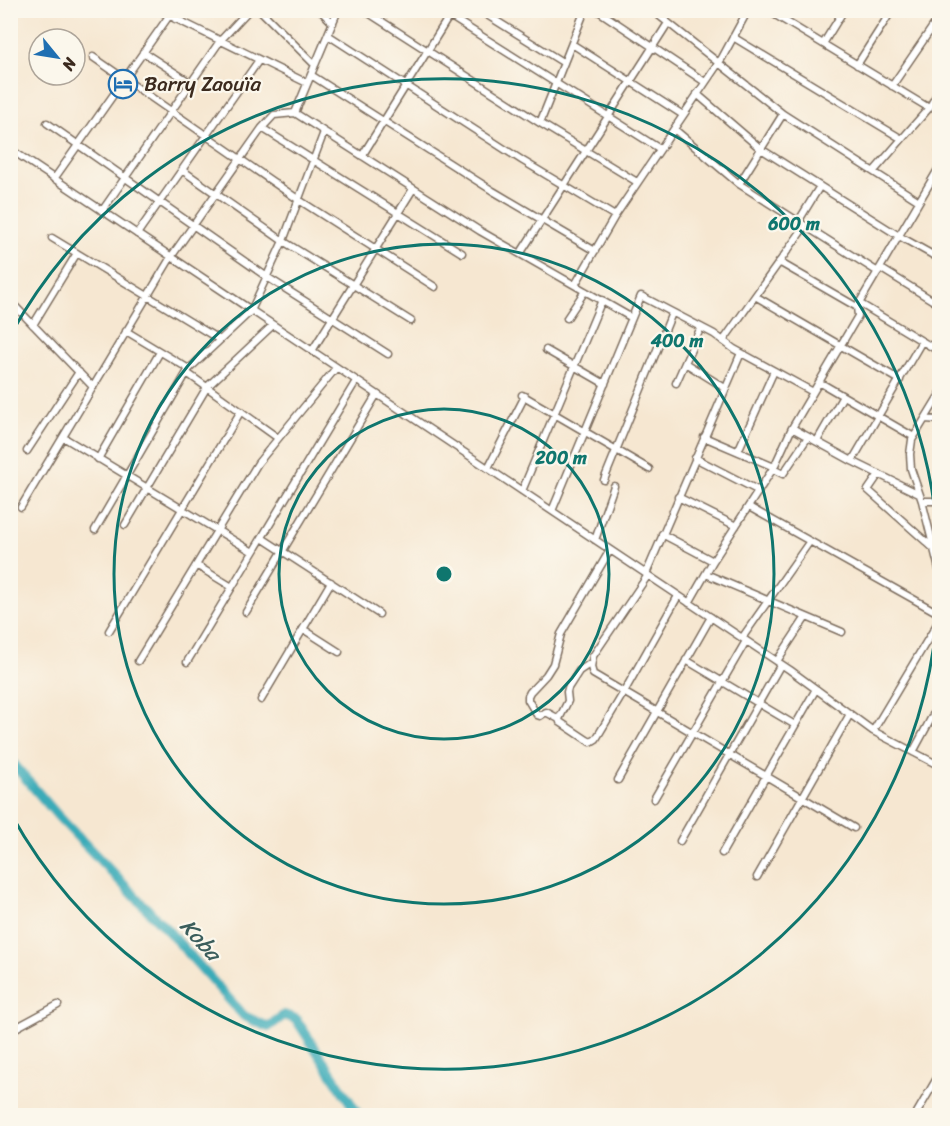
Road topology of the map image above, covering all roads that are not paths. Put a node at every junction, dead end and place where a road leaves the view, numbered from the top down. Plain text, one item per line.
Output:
1 (158, 10) edge
2 (183, 10) edge
3 (249, 10) edge
4 (260, 10) edge
5 (320, 10) edge
6 (338, 10) edge
7 (364, 10) edge
8 (440, 10) edge
9 (479, 10) edge
10 (585, 10) edge
11 (597, 10) edge
12 (748, 10) edge
13 (767, 10) edge
14 (844, 10) edge
15 (892, 10) edge
16 (925, 10) edge
17 (653, 11) edge
18 (451, 13) edge
19 (172, 17) junction
20 (939, 18) edge
21 (333, 23) junction
22 (668, 23) junction
23 (328, 35) junction
24 (733, 37) junction
25 (220, 41) junction
26 (572, 44) junction
27 (823, 44) junction
28 (652, 47) junction
29 (428, 51) junction
30 (143, 52) junction
31 (93, 57) dead end
32 (259, 60) junction
33 (564, 63) junction
34 (718, 63) junction
35 (315, 65) junction
36 (858, 65) junction
37 (311, 75) junction
38 (125, 78) junction
39 (630, 82) junction
40 (705, 82) junction
41 (191, 83) junction
42 (307, 83) junction
43 (556, 83) junction
44 (406, 86) junction
45 (892, 86) junction
46 (939, 89) edge
47 (697, 94) junction
48 (937, 102) edge
49 (929, 108) junction
50 (171, 111) junction
51 (295, 113) junction
52 (783, 114) junction
53 (683, 115) junction
54 (608, 116) junction
55 (384, 121) junction
56 (47, 123) dead end
57 (540, 123) junction
58 (261, 128) junction
59 (674, 129) junction
60 (324, 132) junction
61 (206, 135) junction
62 (902, 139) junction
63 (78, 145) junction
64 (10, 149) edge
65 (660, 149) junction
66 (761, 149) junction
67 (586, 151) junction
68 (362, 156) junction
69 (240, 159) junction
70 (314, 160) junction
71 (939, 166) edge
72 (182, 170) junction
73 (874, 171) junction
74 (125, 178) junction
75 (54, 179) junction
76 (637, 182) junction
77 (739, 184) junction
78 (564, 185) junction
79 (820, 186) junction
80 (413, 189) junction
81 (215, 194) junction
82 (299, 200) junction
83 (920, 201) junction
84 (160, 202) junction
85 (102, 211) junction
86 (398, 213) junction
87 (615, 216) junction
88 (542, 220) junction
89 (802, 224) junction
90 (193, 225) junction
91 (137, 234) junction
92 (899, 236) junction
93 (52, 238) dead end
94 (283, 241) junction
95 (376, 249) junction
96 (595, 250) junction
97 (77, 253) junction
98 (462, 253) dead end
99 (520, 254) junction
100 (171, 257) junction
101 (939, 257) edge
102 (779, 262) junction
103 (879, 270) junction
104 (267, 277) junction
105 (354, 285) junction
106 (574, 285) junction
107 (435, 287) dead end
108 (585, 291) junction
109 (147, 296) junction
110 (755, 296) junction
111 (602, 300) junction
112 (14, 305) dead end
113 (858, 305) junction
114 (939, 305) edge
115 (251, 310) junction
116 (672, 313) junction
117 (567, 318) dead end
118 (632, 318) junction
119 (332, 319) junction
120 (411, 321) dead end
121 (33, 325) junction
122 (273, 325) junction
123 (701, 327) junction
124 (126, 331) junction
125 (220, 340) junction
126 (723, 341) junction
127 (922, 341) junction
128 (840, 346) junction
129 (312, 351) junction
130 (546, 351) dead end
131 (160, 352) junction
132 (939, 352) edge
133 (741, 353) junction
134 (388, 354) dead end
135 (686, 363) junction
136 (574, 367) junction
137 (336, 368) junction
138 (774, 370) junction
139 (188, 371) junction
140 (79, 372) junction
141 (900, 380) junction
142 (356, 381) junction
143 (819, 382) junction
144 (676, 383) dead end
145 (605, 384) junction
146 (93, 387) junction
147 (207, 387) junction
148 (725, 388) junction
149 (813, 392) junction
150 (377, 394) junction
151 (939, 394) edge
152 (843, 396) junction
153 (241, 411) junction
154 (555, 414) junction
155 (878, 416) junction
156 (925, 419) junction
157 (939, 420) edge
158 (792, 428) junction
159 (585, 432) junction
160 (704, 436) junction
161 (63, 437) junction
162 (808, 437) junction
163 (914, 437) junction
164 (278, 438) junction
165 (817, 441) junction
166 (616, 450) junction
167 (27, 451) dead end
168 (738, 451) junction
169 (695, 458) junction
170 (98, 459) junction
171 (852, 461) junction
172 (488, 468) junction
173 (774, 468) junction
174 (649, 469) dead end
175 (879, 474) junction
176 (126, 476) junction
177 (604, 480) dead end
178 (614, 486) dead end
179 (147, 488) junction
180 (522, 491) junction
181 (759, 491) junction
182 (678, 497) junction
183 (921, 497) junction
184 (939, 501) edge
185 (21, 507) dead end
186 (749, 507) junction
187 (182, 510) junction
188 (552, 511) junction
189 (125, 525) dead end
190 (736, 526) junction
191 (95, 530) dead end
192 (217, 531) junction
193 (662, 534) junction
194 (931, 537) junction
195 (262, 538) junction
196 (939, 539) edge
197 (595, 540) junction
198 (810, 541) junction
199 (933, 548) junction
200 (610, 550) junction
201 (282, 551) junction
202 (253, 552) junction
203 (713, 561) junction
204 (196, 565) junction
205 (939, 573) edge
206 (706, 574) junction
207 (647, 575) junction
208 (331, 582) junction
209 (232, 587) junction
210 (678, 596) junction
211 (768, 601) junction
212 (689, 603) junction
213 (246, 612) dead end
214 (379, 614) dead end
215 (939, 614) edge
216 (711, 617) junction
217 (806, 617) junction
218 (939, 619) edge
219 (303, 629) junction
220 (110, 631) dead end
221 (842, 632) dead end
222 (744, 640) junction
223 (339, 652) dead end
224 (686, 660) junction
225 (138, 661) dead end
226 (187, 662) dead end
227 (591, 663) junction
228 (779, 663) junction
229 (722, 682) junction
230 (816, 689) junction
231 (624, 692) junction
232 (261, 700) dead end
233 (939, 702) edge
234 (758, 703) junction
235 (657, 712) junction
236 (850, 714) junction
237 (559, 719) junction
238 (795, 725) junction
239 (873, 731) junction
240 (693, 733) junction
241 (913, 752) junction
242 (729, 754) junction
243 (939, 766) edge
244 (766, 776) junction
245 (618, 780) dead end
246 (802, 798) junction
247 (654, 799) dead end
248 (854, 828) dead end
249 (680, 841) dead end
250 (722, 853) dead end
251 (757, 877) dead end
252 (58, 1005) dead end
253 (10, 1031) edge
254 (939, 1073) edge
255 (915, 1116) edge

1 - 19 street
2 - 19 street
3 - 25 street
4 - 35 street
5 - 21 street
6 - 21 street
7 - 29 street
8 - 18 street
9 - 33 street
10 - 26 street
11 - 28 street
12 - 24 street
13 - 27 street
14 - 27 street
15 - 36 street
16 - 20 street
17 - 22 street
18 - 29 street
18 - 43 street
19 - 25 street
19 - 30 street
20 - 45 street
21 - 23 street
22 - 28 street
22 - 34 street
23 - 35 street
23 - 44 street
24 - 34 street
24 - 62 street
25 - 32 street
25 - 41 street
26 - 33 street
26 - 39 street
27 - 36 street
28 - 39 street
28 - 40 street
29 - 44 street
29 - 57 street
30 - 38 street
30 - 41 street
31 - 38 street
32 - 42 street
32 - 61 street
33 - 43 street
34 - 40 street
34 - 52 street
35 - 37 street
36 - 45 street
37 - 42 street
37 - 55 street
38 - 50 street
38 - 63 street
39 - 53 street
39 - 54 street
40 - 47 street
41 - 50 street
42 - 51 street
43 - 54 street
43 - 57 street
44 - 55 street
44 - 78 street
45 - 49 street
46 - 48 street
47 - 53 street
47 - 66 street
48 - 49 street
49 - 62 street
50 - 61 street
50 - 74 street
51 - 58 street
51 - 60 street
52 - 66 street
52 - 73 street
53 - 59 street
54 - 65 street
54 - 67 street
55 - 68 street
55 - 88 street
56 - 63 street
57 - 67 street
58 - 69 street
58 - 70 street
59 - 65 street
59 - 77 street
60 - 68 street
60 - 70 street
61 - 69 street
61 - 72 street
62 - 73 street
63 - 74 street
63 - 75 street
64 - 75 street
65 - 76 street
66 - 77 street
66 - 79 street
67 - 76 street
67 - 78 street
68 - 80 street
69 - 81 street
69 - 82 street
70 - 82 street
70 - 86 street
71 - 83 street
72 - 81 street
72 - 84 street
73 - 83 street
74 - 84 street
74 - 85 street
75 - 85 street
76 - 87 street
77 - 89 street
78 - 87 street
78 - 88 street
79 - 89 street
79 - 92 street
80 - 86 street
80 - 99 street
81 - 90 street
81 - 94 street
82 - 94 street
82 - 95 street
83 - 92 street
84 - 90 street
84 - 91 street
85 - 91 street
86 - 95 street
86 - 98 street
87 - 96 street
88 - 96 street
88 - 99 street
89 - 102 street
89 - 103 street
90 - 100 street
90 - 104 street
91 - 100 street
92 - 101 street
92 - 103 street
93 - 97 street
94 - 104 street
94 - 105 street
95 - 105 street
95 - 107 street
96 - 106 street
97 - 109 street
97 - 121 street
99 - 106 street
100 - 109 street
100 - 115 street
102 - 110 street
102 - 113 street
103 - 113 street
103 - 114 street
104 - 115 street
104 - 119 street
105 - 119 street
105 - 120 street
106 - 108 street
108 - 111 street
108 - 117 street
109 - 124 street
109 - 125 street
110 - 126 street
110 - 128 street
111 - 118 street
111 - 136 street
112 - 121 street
113 - 127 street
113 - 128 street
115 - 122 street
115 - 125 street
116 - 118 street
116 - 123 street
116 - 166 street
118 - 145 street
119 - 129 street
119 - 134 street
121 - 140 street
122 - 129 street
122 - 147 street
123 - 126 street
123 - 135 street
124 - 131 street
124 - 146 street
125 - 139 street
126 - 133 street
127 - 132 street
127 - 141 street
128 - 141 street
128 - 143 street
129 - 137 street
130 - 136 street
131 - 139 street
131 - 170 street
133 - 138 street
133 - 148 street
135 - 144 street
135 - 148 street
136 - 145 street
136 - 154 street
137 - 142 street
137 - 164 street
138 - 149 street
138 - 168 street
139 - 147 street
139 - 176 street
140 - 146 street
140 - 167 street
141 - 155 street
142 - 150 street
142 - 195 street
143 - 149 street
143 - 152 street
145 - 159 street
146 - 161 street
147 - 153 street
147 - 179 street
148 - 160 street
149 - 158 street
150 - 172 street
150 - 201 street
151 - 156 street
152 - 155 street
152 - 165 street
153 - 164 street
153 - 187 street
154 - 159 street
154 - 172 street
154 - 180 street
155 - 163 street
155 - 171 street
156 - 157 street
156 - 163 street
158 - 162 street
158 - 173 street
159 - 166 street
159 - 188 street
160 - 168 street
160 - 169 street
161 - 170 street
161 - 185 street
162 - 165 street
162 - 173 street
163 - 183 street
164 - 192 street
165 - 171 street
166 - 174 street
166 - 177 street
168 - 173 street
169 - 181 street
169 - 182 street
170 - 176 street
171 - 175 street
172 - 180 street
173 - 181 street
175 - 183 street
175 - 199 street
176 - 179 street
176 - 191 street
178 - 197 street
179 - 187 street
179 - 189 street
180 - 188 street
181 - 186 street
182 - 190 street
182 - 193 street
183 - 184 street
183 - 194 street
186 - 190 street
186 - 198 street
187 - 192 street
187 - 220 street
188 - 197 street
190 - 203 street
192 - 202 street
192 - 204 street
193 - 203 street
193 - 207 street
194 - 196 street
194 - 199 street
195 - 201 street
195 - 202 street
197 - 200 street
198 - 211 street
198 - 215 street
199 - 205 street
200 - 207 street
200 - 237 street
201 - 208 street
201 - 213 street
202 - 209 street
203 - 206 street
204 - 209 street
204 - 225 street
206 - 211 street
206 - 212 street
207 - 210 street
207 - 227 street
208 - 214 street
208 - 219 street
209 - 226 street
210 - 212 street
210 - 231 street
211 - 217 street
211 - 222 street
212 - 216 street
216 - 222 street
216 - 224 street
217 - 221 street
217 - 228 street
218 - 239 street
219 - 223 street
219 - 232 street
222 - 228 street
222 - 229 street
224 - 229 street
224 - 235 street
227 - 231 street
227 - 237 street
228 - 230 street
228 - 234 street
229 - 234 street
229 - 240 street
230 - 236 street
230 - 238 street
231 - 235 street
231 - 237 street
233 - 241 street
234 - 238 street
234 - 242 street
235 - 240 street
235 - 245 street
236 - 239 street
236 - 246 street
238 - 244 street
239 - 241 street
240 - 242 street
240 - 247 street
241 - 243 street
242 - 244 street
242 - 249 street
244 - 246 street
244 - 250 street
246 - 248 street
246 - 251 street
252 - 253 street
254 - 255 street

